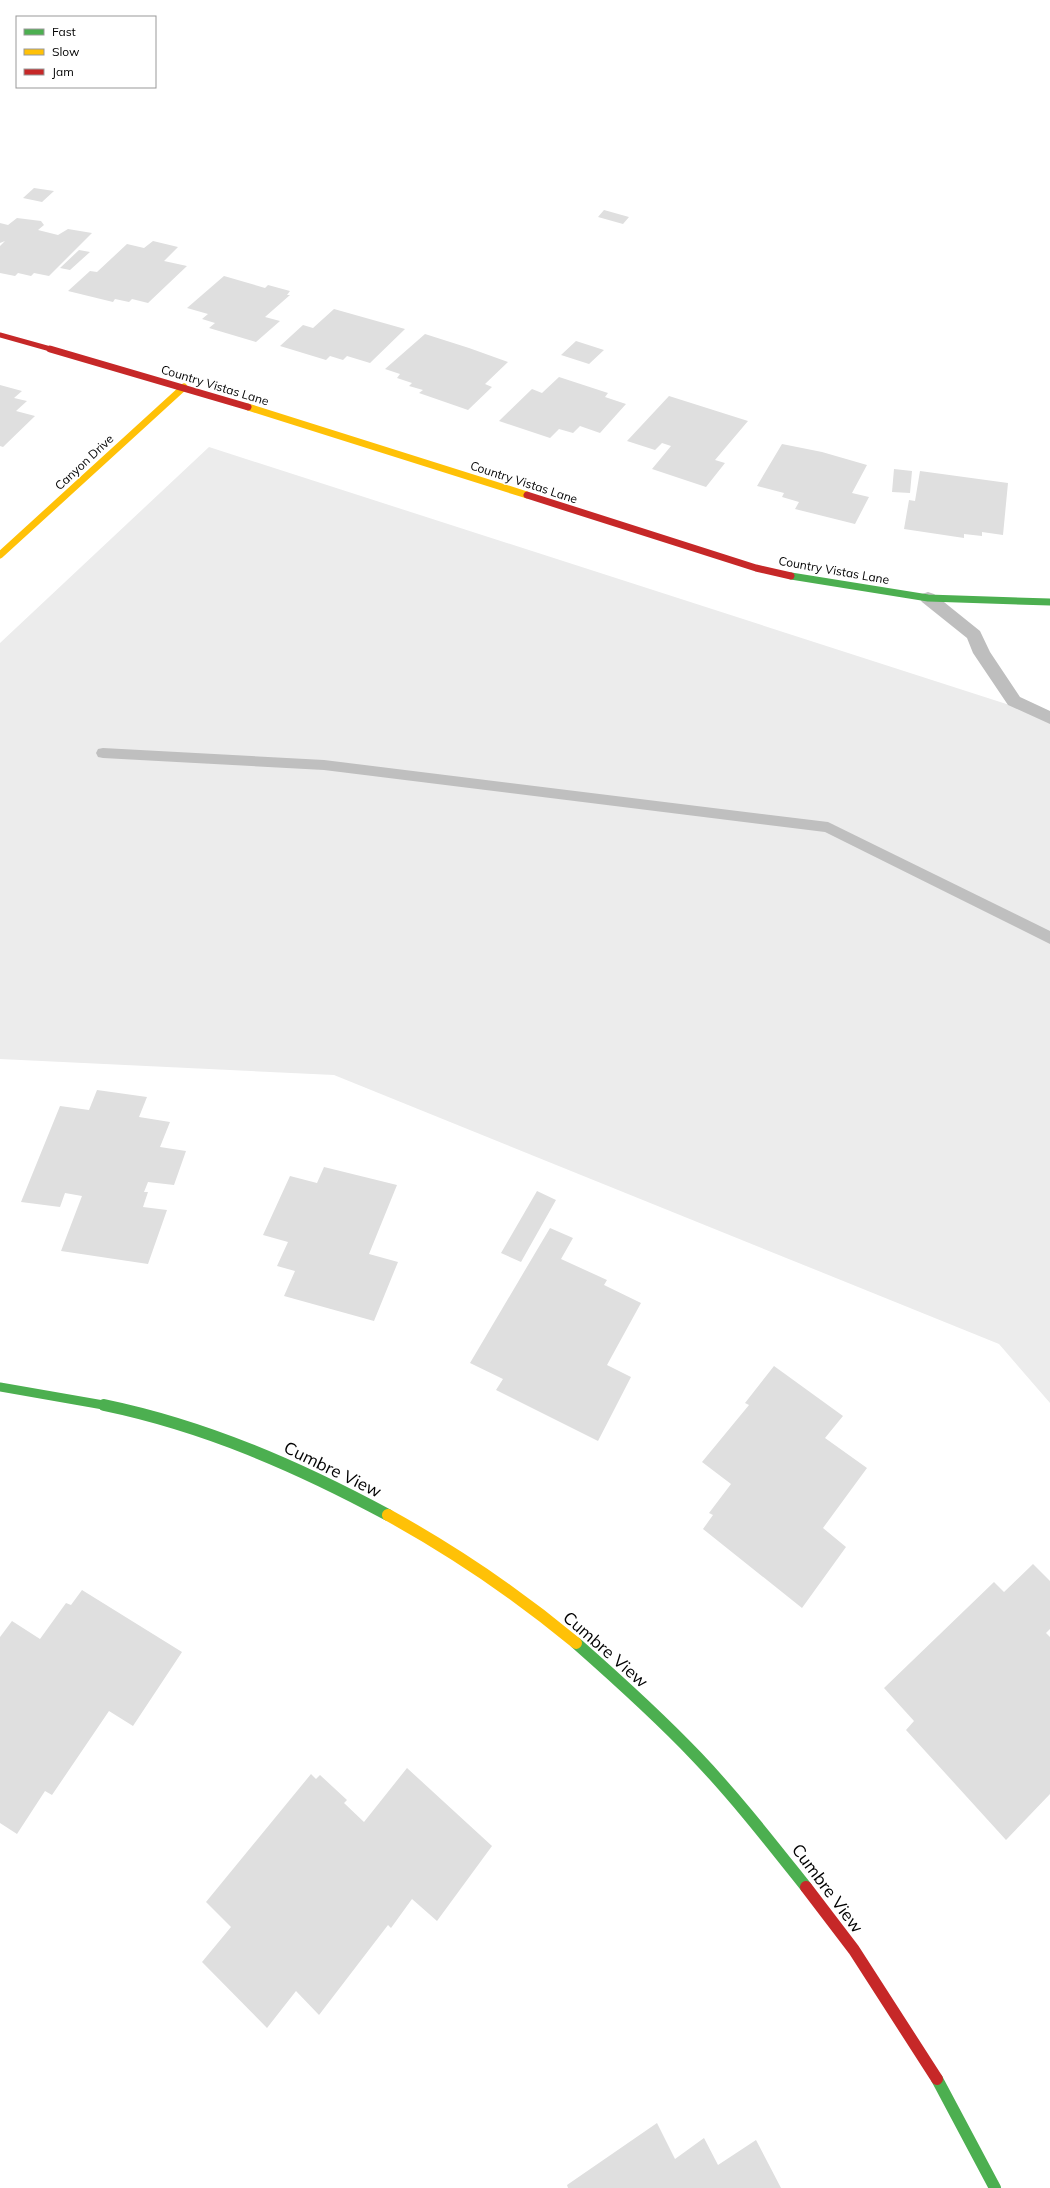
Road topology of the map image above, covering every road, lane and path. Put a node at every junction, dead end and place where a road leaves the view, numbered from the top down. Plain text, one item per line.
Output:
1 (0, 335) edge
2 (184, 387) junction
3 (0, 555) edge
4 (928, 598) junction
5 (1050, 602) edge
6 (1050, 718) edge
7 (0, 1387) edge
8 (995, 2188) edge

1 - 2 street, Country Vistas Lane
2 - 3 street, Canyon Drive
2 - 4 street, Country Vistas Lane
4 - 5 street, Country Vistas Lane
4 - 6 lane
7 - 8 street, Cumbre View

